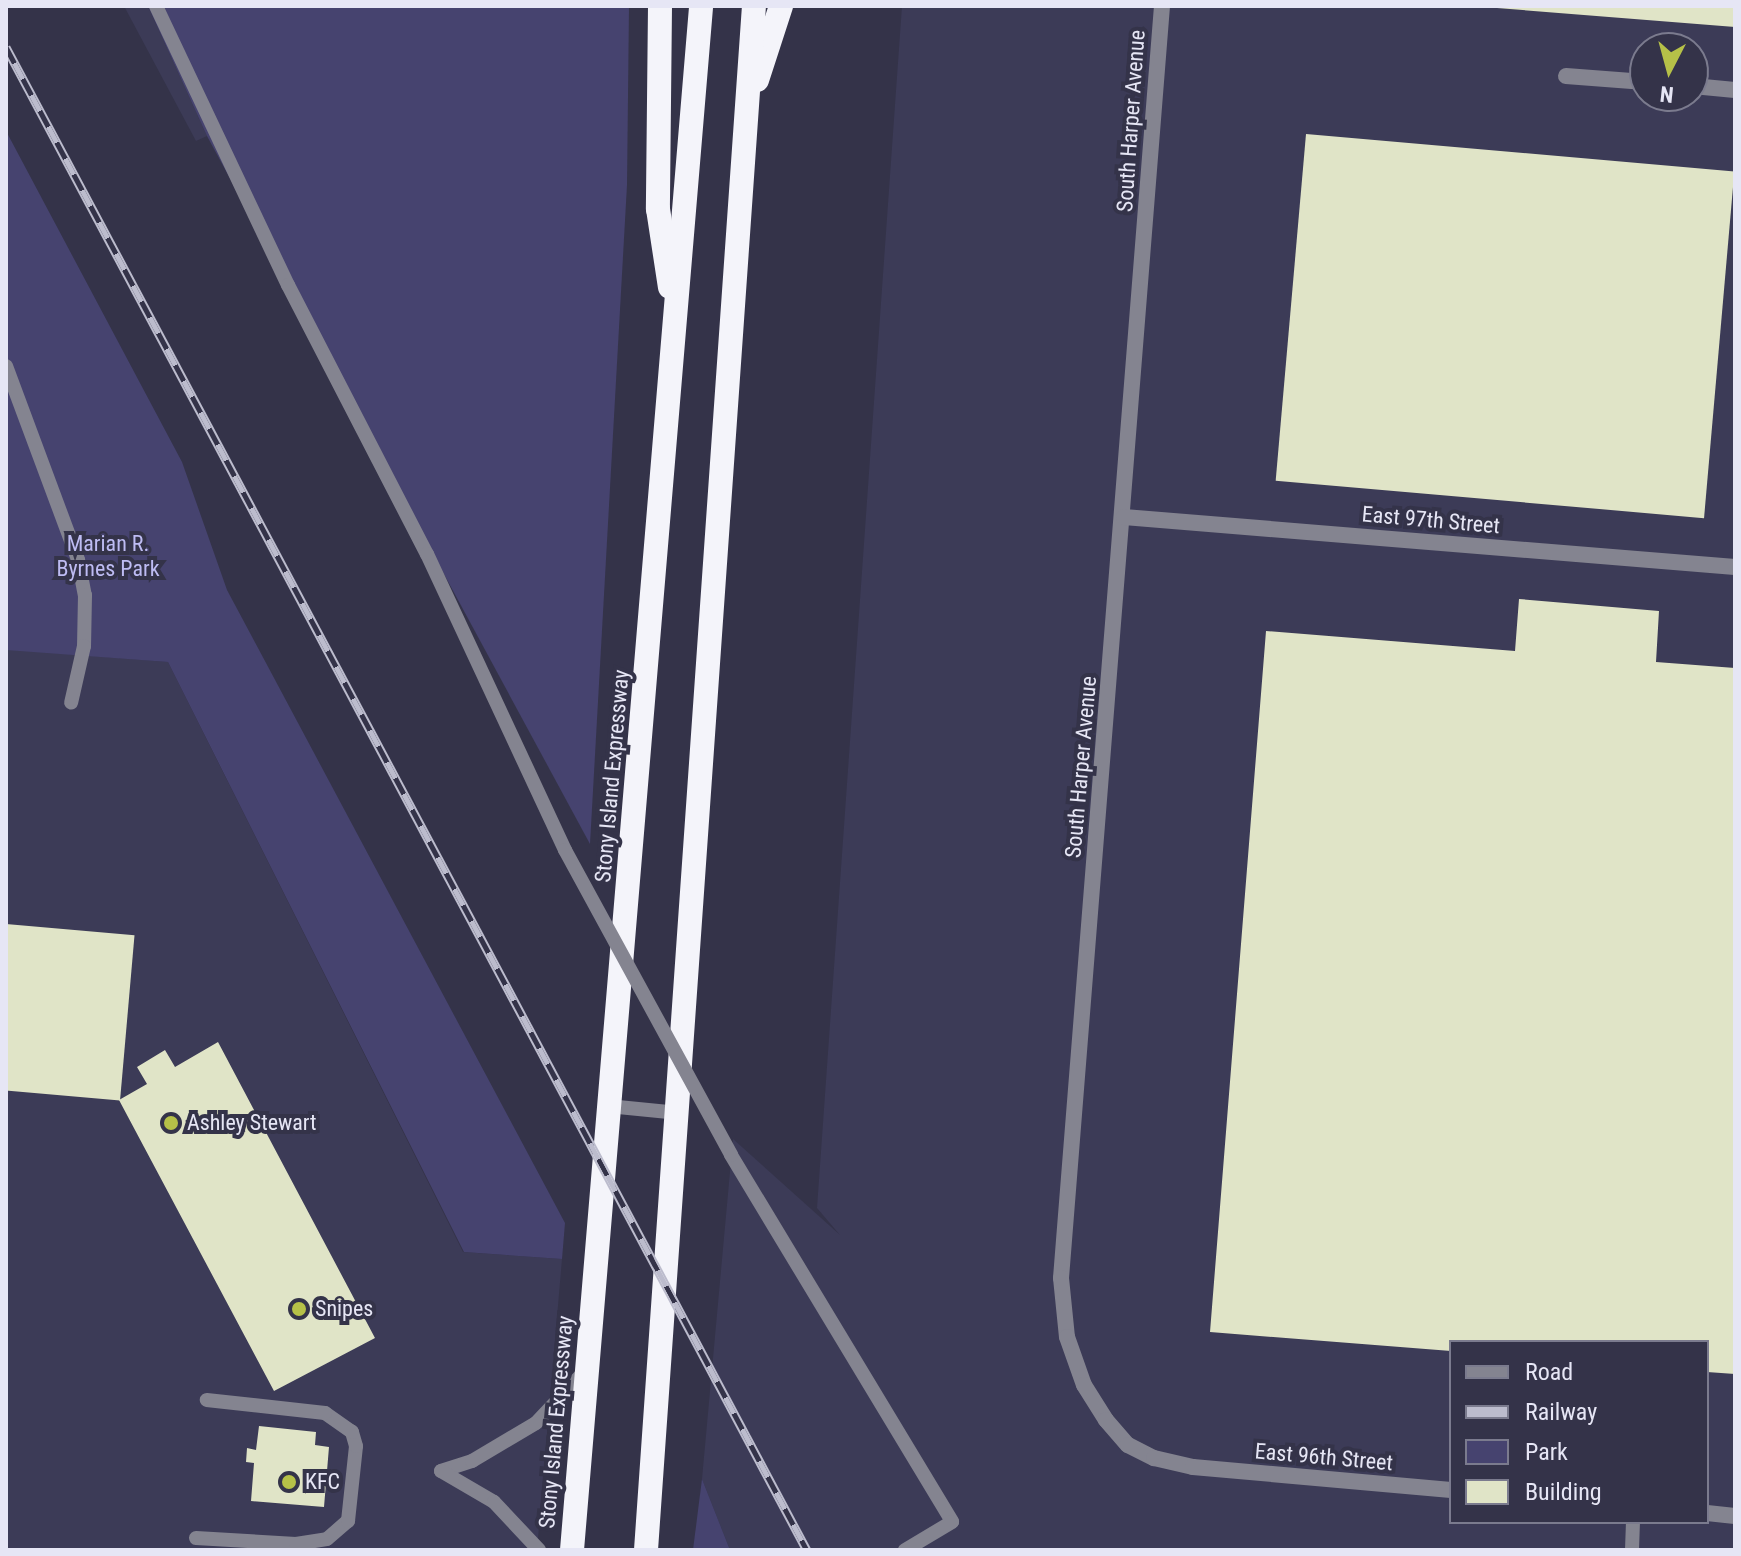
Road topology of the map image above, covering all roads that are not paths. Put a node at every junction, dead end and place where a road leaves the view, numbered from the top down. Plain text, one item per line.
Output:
1 (156, 6) edge
2 (660, 6) edge
3 (701, 6) edge
4 (754, 6) edge
5 (781, 6) edge
6 (1162, 6) edge
7 (1566, 76) dead end
8 (1629, 81) edge
9 (1709, 88) edge
10 (1735, 90) edge
11 (746, 108) junction
12 (677, 329) junction
13 (6, 366) edge
14 (1124, 517) junction
15 (1735, 567) edge
16 (71, 703) dead end
17 (608, 1106) junction
18 (679, 1113) junction
19 (586, 1370) junction
20 (207, 1400) dead end
21 (1193, 1467) joint
22 (1449, 1490) edge
23 (1709, 1513) edge
24 (1735, 1516) edge
25 (1633, 1524) edge
26 (196, 1538) dead end
27 (539, 1550) edge
28 (572, 1550) edge
29 (646, 1550) edge
30 (905, 1550) edge
31 (1632, 1550) edge

1 - 30 lane, bridge
2 - 12 highway
3 - 12 highway, Stony Island Expressway
4 - 11 highway
5 - 11 highway
6 - 14 street, South Harper Avenue
7 - 8 street
9 - 10 street
11 - 18 highway
12 - 17 highway, Stony Island Expressway
13 - 16 lane
14 - 15 street, East 97th Street
14 - 21 street, South Harper Avenue
17 - 18 lane
17 - 19 highway, Stony Island Expressway
18 - 29 highway
19 - 27 lane
19 - 28 highway, Stony Island Expressway
20 - 26 lane
21 - 22 street, East 96th Street
23 - 24 street
25 - 31 lane

